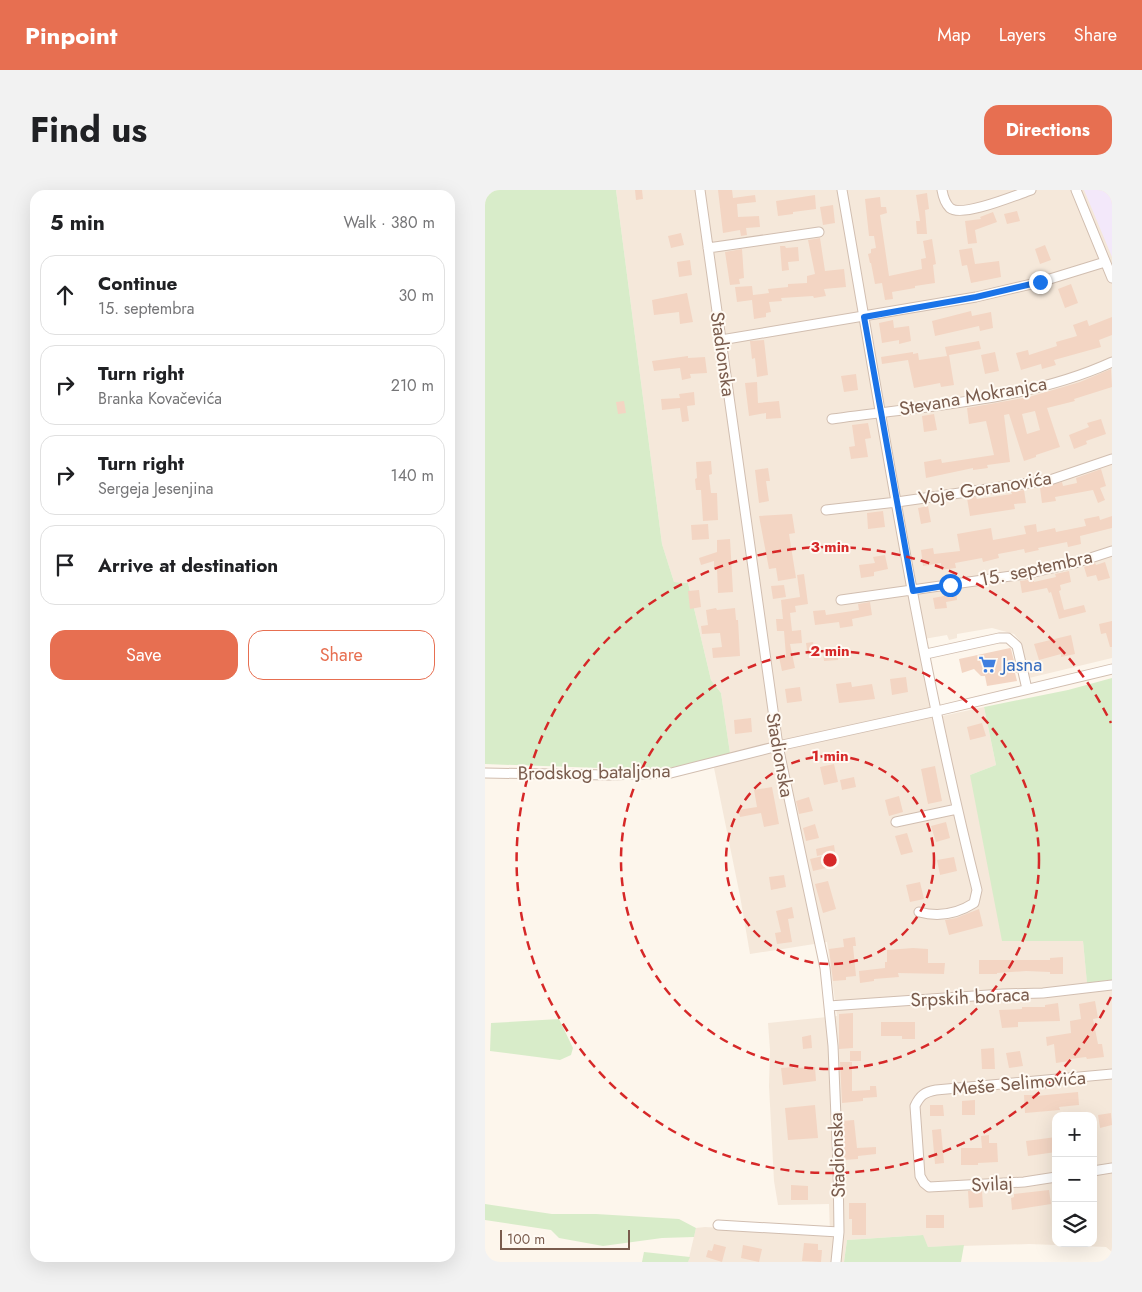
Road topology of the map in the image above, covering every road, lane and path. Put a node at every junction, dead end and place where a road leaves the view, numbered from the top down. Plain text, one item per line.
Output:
1 (700, 190) edge
2 (842, 190) edge
3 (941, 190) edge
4 (1031, 190) edge
5 (1076, 190) edge
6 (819, 232) dead end
7 (708, 248) junction
8 (1105, 262) junction
9 (1112, 278) edge
10 (864, 317) junction
11 (721, 340) junction
12 (1112, 362) edge
13 (881, 412) junction
14 (832, 419) dead end
15 (1112, 459) edge
16 (897, 502) junction
17 (826, 510) dead end
18 (1112, 551) edge
19 (913, 591) junction
20 (841, 600) dead end
21 (926, 654) junction
22 (1112, 668) edge
23 (1027, 689) junction
24 (937, 711) junction
25 (778, 746) junction
26 (485, 773) edge
27 (957, 809) junction
28 (896, 822) dead end
29 (919, 912) dead end
30 (1112, 985) edge
31 (1112, 989) edge
32 (829, 1006) junction
33 (1112, 1074) edge
34 (1112, 1168) edge
35 (1097, 1170) edge
36 (1052, 1178) edge
37 (929, 1186) joint
38 (718, 1225) dead end
39 (839, 1232) junction
40 (836, 1262) edge

1 - 7 street, Stadionska
2 - 10 street
3 - 4 street
5 - 8 street
6 - 7 street
7 - 11 street, Stadionska
8 - 9 street
8 - 10 street
10 - 11 street
10 - 13 street
11 - 25 street, Stadionska
12 - 13 street, Stevana Mokranjca
13 - 14 street, Stevana Mokranjca
13 - 16 street
15 - 16 street, Voje Goranovića
16 - 17 street, Voje Goranovića
16 - 19 street
18 - 19 street, 15. septembra
19 - 20 street, 15. septembra
19 - 21 street
21 - 23 street
21 - 24 street
22 - 23 street, Brodskog bataljona
23 - 24 street, Brodskog bataljona
24 - 25 street, Brodskog bataljona
24 - 27 street
25 - 26 street, Brodskog bataljona
25 - 32 street, Stadionska
27 - 28 street
27 - 29 street
30 - 31 street
30 - 32 street, Srpskih boraca
32 - 39 street, Stadionska
33 - 37 street, Meše Selimovića
34 - 35 street
36 - 37 street, Svilaj
38 - 39 street
39 - 40 street, Stadionska

